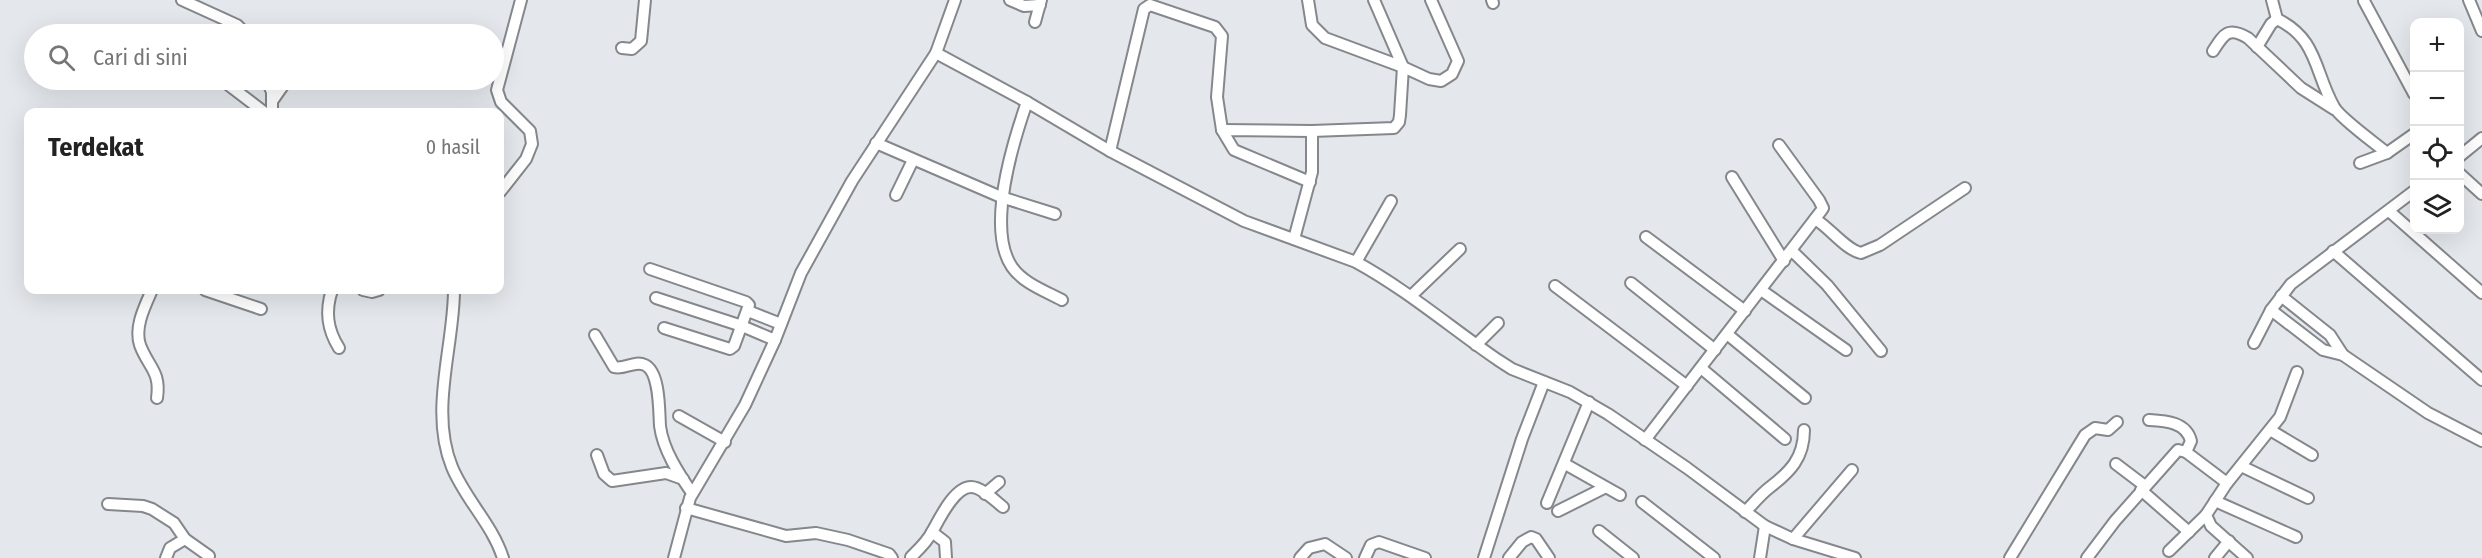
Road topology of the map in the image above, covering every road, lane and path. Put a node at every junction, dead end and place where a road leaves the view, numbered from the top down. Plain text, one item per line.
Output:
1 (182, 0) edge
2 (521, 0) edge
3 (645, 0) edge
4 (955, 0) edge
5 (1010, 0) edge
6 (1308, 0) edge
7 (1374, 0) edge
8 (1431, 0) edge
9 (2272, 0) edge
10 (2469, 0) edge
11 (2364, 1) edge
12 (1040, 3) edge
13 (202, 5) edge
14 (2277, 19) junction
15 (1035, 22) dead end
16 (235, 24) edge
17 (2482, 31) edge
18 (2258, 47) junction
19 (622, 48) dead end
20 (504, 50) edge
21 (2213, 51) dead end
22 (936, 53) junction
23 (1403, 67) junction
24 (2410, 85) edge
25 (235, 90) edge
26 (270, 90) edge
27 (280, 90) edge
28 (498, 90) edge
29 (273, 100) junction
30 (1027, 102) junction
31 (259, 108) edge
32 (272, 108) edge
33 (2335, 109) junction
34 (1222, 130) junction
35 (1312, 131) junction
36 (2410, 137) edge
37 (2482, 138) edge
38 (876, 143) junction
39 (1779, 145) dead end
40 (1110, 151) junction
41 (2387, 153) junction
42 (2464, 153) edge
43 (913, 160) junction
44 (2360, 164) dead end
45 (1732, 177) dead end
46 (2464, 178) edge
47 (1310, 182) junction
48 (504, 187) edge
49 (1965, 188) dead end
50 (2482, 194) edge
51 (896, 195) dead end
52 (2410, 195) edge
53 (1001, 196) junction
54 (1390, 201) dead end
55 (2389, 211) junction
56 (1055, 214) dead end
57 (1815, 219) junction
58 (1646, 237) dead end
59 (1294, 239) junction
60 (1460, 249) dead end
61 (1792, 251) junction
62 (2333, 251) junction
63 (1784, 261) junction
64 (1356, 262) junction
65 (650, 269) dead end
66 (1631, 283) dead end
67 (1555, 286) dead end
68 (1761, 290) junction
69 (2482, 293) edge
70 (150, 294) edge
71 (217, 294) edge
72 (331, 294) edge
73 (454, 294) edge
74 (2281, 296) junction
75 (1411, 297) junction
76 (656, 298) dead end
77 (1062, 300) dead end
78 (261, 309) dead end
79 (2271, 310) junction
80 (748, 311) junction
81 (1745, 311) junction
82 (1498, 323) dead end
83 (781, 324) junction
84 (742, 326) junction
85 (664, 328) dead end
86 (1727, 334) junction
87 (595, 335) dead end
88 (775, 340) junction
89 (2254, 343) dead end
90 (1476, 345) junction
91 (339, 348) dead end
92 (1715, 350) junction
93 (1846, 350) dead end
94 (1881, 351) dead end
95 (2343, 355) junction
96 (1701, 368) junction
97 (2297, 372) dead end
98 (2482, 380) edge
99 (1544, 382) junction
100 (1687, 386) junction
101 (157, 398) dead end
102 (1805, 398) dead end
103 (1589, 402) junction
104 (679, 416) dead end
105 (2149, 420) dead end
106 (2117, 422) dead end
107 (1804, 430) dead end
108 (2270, 430) junction
109 (1785, 439) dead end
110 (1645, 440) junction
111 (2482, 441) edge
112 (725, 442) junction
113 (2186, 452) junction
114 (597, 455) dead end
115 (2312, 455) dead end
116 (1565, 464) junction
117 (2116, 464) dead end
118 (2241, 466) junction
119 (1852, 470) dead end
120 (683, 479) junction
121 (999, 482) dead end
122 (2227, 483) junction
123 (1604, 488) junction
124 (2143, 488) junction
125 (692, 493) junction
126 (985, 494) junction
127 (1620, 495) dead end
128 (2308, 498) dead end
129 (2215, 501) junction
130 (1642, 502) dead end
131 (1548, 503) dead end
132 (108, 504) dead end
133 (1003, 507) dead end
134 (686, 508) junction
135 (1558, 510) dead end
136 (1745, 512) junction
137 (2206, 515) junction
138 (1765, 526) junction
139 (1599, 531) dead end
140 (932, 532) junction
141 (2189, 532) junction
142 (2296, 537) dead end
143 (185, 538) junction
144 (1793, 539) junction
145 (2229, 541) junction
146 (2169, 551) dead end
147 (890, 556) edge
148 (212, 557) edge
149 (166, 558) edge
150 (191, 558) edge
151 (503, 558) edge
152 (674, 558) edge
153 (913, 558) edge
154 (946, 558) edge
155 (1300, 558) edge
156 (1346, 558) edge
157 (1365, 558) edge
158 (1425, 558) edge
159 (1484, 558) edge
160 (1509, 558) edge
161 (1549, 558) edge
162 (1633, 558) edge
163 (1714, 558) edge
164 (1760, 558) edge
165 (1855, 558) edge
166 (2010, 558) edge
167 (2087, 558) edge
168 (2214, 558) edge
169 (2247, 558) edge

1 - 13 street
2 - 20 street
3 - 19 street
4 - 22 street
5 - 12 street
6 - 23 street
7 - 23 street
8 - 23 street
9 - 14 street
10 - 17 street
11 - 24 street
12 - 15 street
13 - 16 street
14 - 18 street
14 - 33 street
18 - 21 street
18 - 33 street
22 - 30 street
22 - 38 street
23 - 35 street
25 - 31 street
26 - 29 street
27 - 29 street
28 - 48 street
29 - 32 street
30 - 40 street
30 - 53 street
33 - 41 street
34 - 35 street
34 - 40 street
34 - 47 street
35 - 47 street
36 - 41 street
37 - 42 street
38 - 43 street
38 - 83 street
39 - 57 street
40 - 59 street
41 - 44 street
43 - 51 street
43 - 53 street
45 - 63 street
46 - 50 street
47 - 59 street
49 - 57 street
52 - 55 street
53 - 56 street
53 - 77 street
54 - 64 street
55 - 62 street
55 - 69 street
57 - 61 street
58 - 81 street
59 - 64 street
60 - 75 street
61 - 63 street
61 - 94 street
62 - 74 street
62 - 98 street
63 - 68 street
64 - 75 street
65 - 80 street
66 - 92 street
67 - 100 street
68 - 81 street
68 - 93 street
70 - 101 street
71 - 78 street
72 - 91 street
73 - 151 street
74 - 79 street
74 - 95 street
75 - 90 street
76 - 84 street
79 - 89 street
79 - 95 street
80 - 83 street
80 - 84 street
81 - 86 street
82 - 90 street
83 - 88 street
84 - 85 street
84 - 88 street
86 - 92 street
86 - 102 street
87 - 120 street
88 - 112 street
90 - 99 street
92 - 96 street
95 - 111 street
96 - 100 street
96 - 109 street
97 - 108 street
99 - 103 street
99 - 159 street
100 - 110 street
103 - 110 street
103 - 116 street
104 - 112 street
105 - 113 street
106 - 166 street
107 - 136 street
108 - 115 street
108 - 118 street
110 - 136 street
112 - 125 street
113 - 122 street
113 - 124 street
114 - 120 street
116 - 123 street
116 - 131 street
117 - 124 street
118 - 122 street
118 - 128 street
119 - 144 street
120 - 125 street
121 - 126 street
122 - 129 street
123 - 127 street
123 - 135 street
124 - 141 street
124 - 167 street
125 - 134 street
126 - 133 street
126 - 140 street
129 - 137 street
129 - 142 street
130 - 163 street
132 - 143 street
134 - 147 street
134 - 152 street
136 - 138 street
137 - 141 street
137 - 145 street
138 - 144 street
138 - 164 street
139 - 162 street
140 - 153 street
140 - 154 street
141 - 146 street
143 - 148 street
143 - 149 street
144 - 165 street
145 - 168 street
145 - 169 street
147 - 153 street
148 - 150 street
155 - 156 street
157 - 158 street
160 - 161 street

